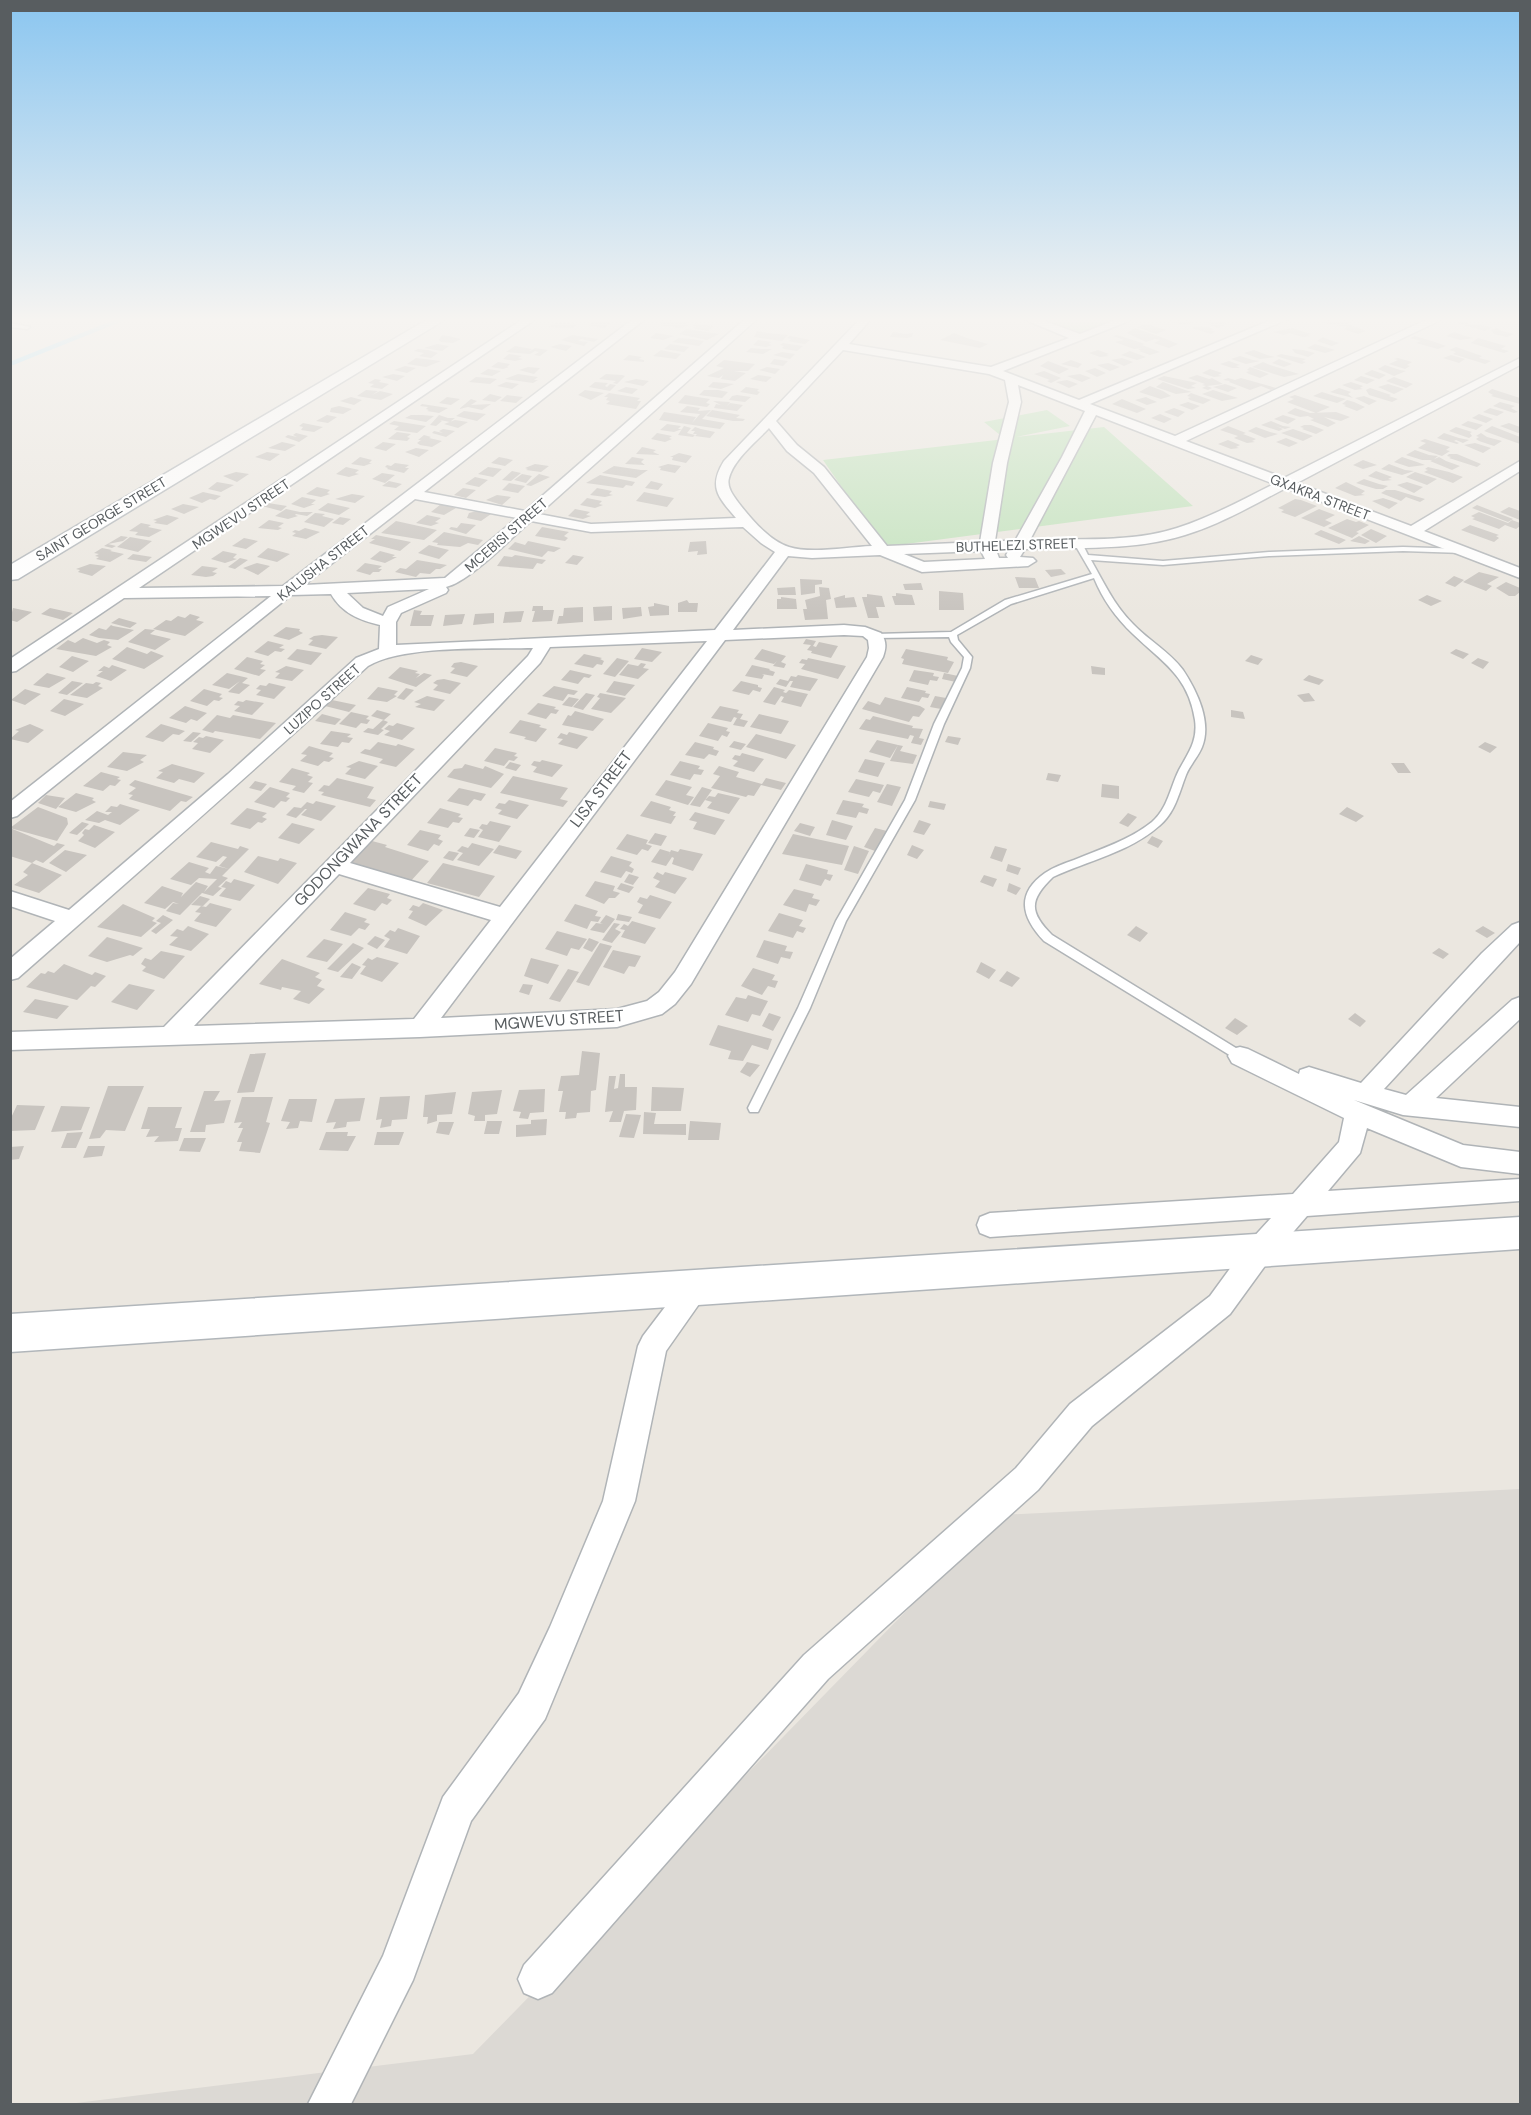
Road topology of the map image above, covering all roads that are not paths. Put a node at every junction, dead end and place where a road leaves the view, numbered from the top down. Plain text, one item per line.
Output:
1 (273, 418) edge
2 (384, 418) edge
3 (511, 418) edge
4 (640, 418) edge
5 (773, 418) edge
6 (1011, 418) edge
7 (1080, 418) edge
8 (1113, 418) edge
9 (1225, 418) edge
10 (1411, 418) edge
11 (770, 421) junction
12 (1175, 441) junction
13 (1521, 465) edge
14 (1284, 483) junction
15 (412, 494) junction
16 (527, 517) junction
17 (748, 522) junction
18 (1412, 532) junction
19 (1078, 543) junction
20 (1022, 545) junction
21 (987, 547) junction
22 (956, 548) junction
23 (883, 550) junction
24 (784, 551) junction
25 (1463, 551) junction
26 (1087, 557) junction
27 (1065, 558) dead end
28 (1043, 560) dead end
29 (1002, 563) junction
30 (932, 567) junction
31 (1521, 573) edge
32 (10, 574) edge
33 (1096, 575) junction
34 (449, 582) junction
35 (337, 588) junction
36 (287, 591) junction
37 (123, 593) junction
38 (388, 622) junction
39 (953, 634) junction
40 (718, 636) junction
41 (875, 636) junction
42 (545, 642) junction
43 (387, 651) junction
44 (10, 667) edge
45 (10, 812) edge
46 (334, 865) junction
47 (10, 898) edge
48 (504, 916) junction
49 (73, 919) junction
50 (1521, 930) edge
51 (10, 972) edge
52 (1521, 1006) edge
53 (420, 1028) junction
54 (170, 1036) junction
55 (10, 1041) edge
56 (1240, 1056) joint
57 (1361, 1103) junction
58 (1411, 1106) junction
59 (754, 1108) dead end
60 (1521, 1117) edge
61 (1521, 1163) edge
62 (1521, 1190) edge
63 (1299, 1205) junction
64 (990, 1225) dead end
65 (1521, 1233) edge
66 (1260, 1250) junction
67 (697, 1287) junction
68 (10, 1333) edge
69 (538, 1978) dead end
70 (329, 2104) edge

1 - 32 main road, SAINT GEORGE STREET
2 - 37 street, MGWEVU STREET
3 - 15 street, KALUSHA STREET
4 - 16 street, MCEBISI STREET
5 - 11 street, BUTHELEZI STREET
6 - 21 street
7 - 20 street
8 - 12 street, GXAKRA STREET
9 - 12 street
10 - 14 street, BUTHELEZI STREET
11 - 17 street, BUTHELEZI STREET
11 - 23 street
12 - 14 street, GXAKRA STREET
13 - 18 street
14 - 18 street, GXAKRA STREET
14 - 19 street, BUTHELEZI STREET
15 - 16 street
15 - 36 street, KALUSHA STREET
16 - 17 street
16 - 34 street, MCEBISI STREET
17 - 24 street, BUTHELEZI STREET
18 - 25 street, GXAKRA STREET
19 - 20 street, BUTHELEZI STREET
19 - 26 lane
20 - 21 street, BUTHELEZI STREET
20 - 29 street
21 - 22 street, BUTHELEZI STREET
21 - 29 street
22 - 23 street, BUTHELEZI STREET
22 - 30 street
23 - 24 street, BUTHELEZI STREET
23 - 30 street
24 - 40 street, LISA STREET
25 - 26 lane
25 - 31 street, GXAKRA STREET
26 - 27 street
26 - 33 lane
28 - 29 street
29 - 30 street
33 - 39 lane
33 - 56 lane
34 - 35 street, MCEBISI STREET
34 - 38 street
35 - 36 street, MCEBISI STREET
35 - 38 street
36 - 37 street, MCEBISI STREET
36 - 45 street, KALUSHA STREET
37 - 44 street, MGWEVU STREET
38 - 43 street
39 - 41 lane
39 - 59 lane
40 - 41 street
40 - 42 street, LUZIPO STREET
40 - 48 street, LISA STREET
41 - 53 street, MGWEVU STREET
42 - 43 street, LUZIPO STREET
42 - 46 street, GODONGWANA STREET
43 - 49 street, LUZIPO STREET
46 - 48 street
46 - 54 street, GODONGWANA STREET
47 - 49 street
48 - 53 street, LISA STREET
49 - 51 street, LUZIPO STREET
50 - 57 street
52 - 58 street
53 - 54 street, MGWEVU STREET
54 - 55 street, MGWEVU STREET
56 - 57 street
57 - 58 street
57 - 61 street
57 - 63 street
58 - 60 street
62 - 63 street
63 - 64 street
63 - 66 street
65 - 66 main road
66 - 67 main road
66 - 69 street
67 - 68 main road
67 - 70 street

